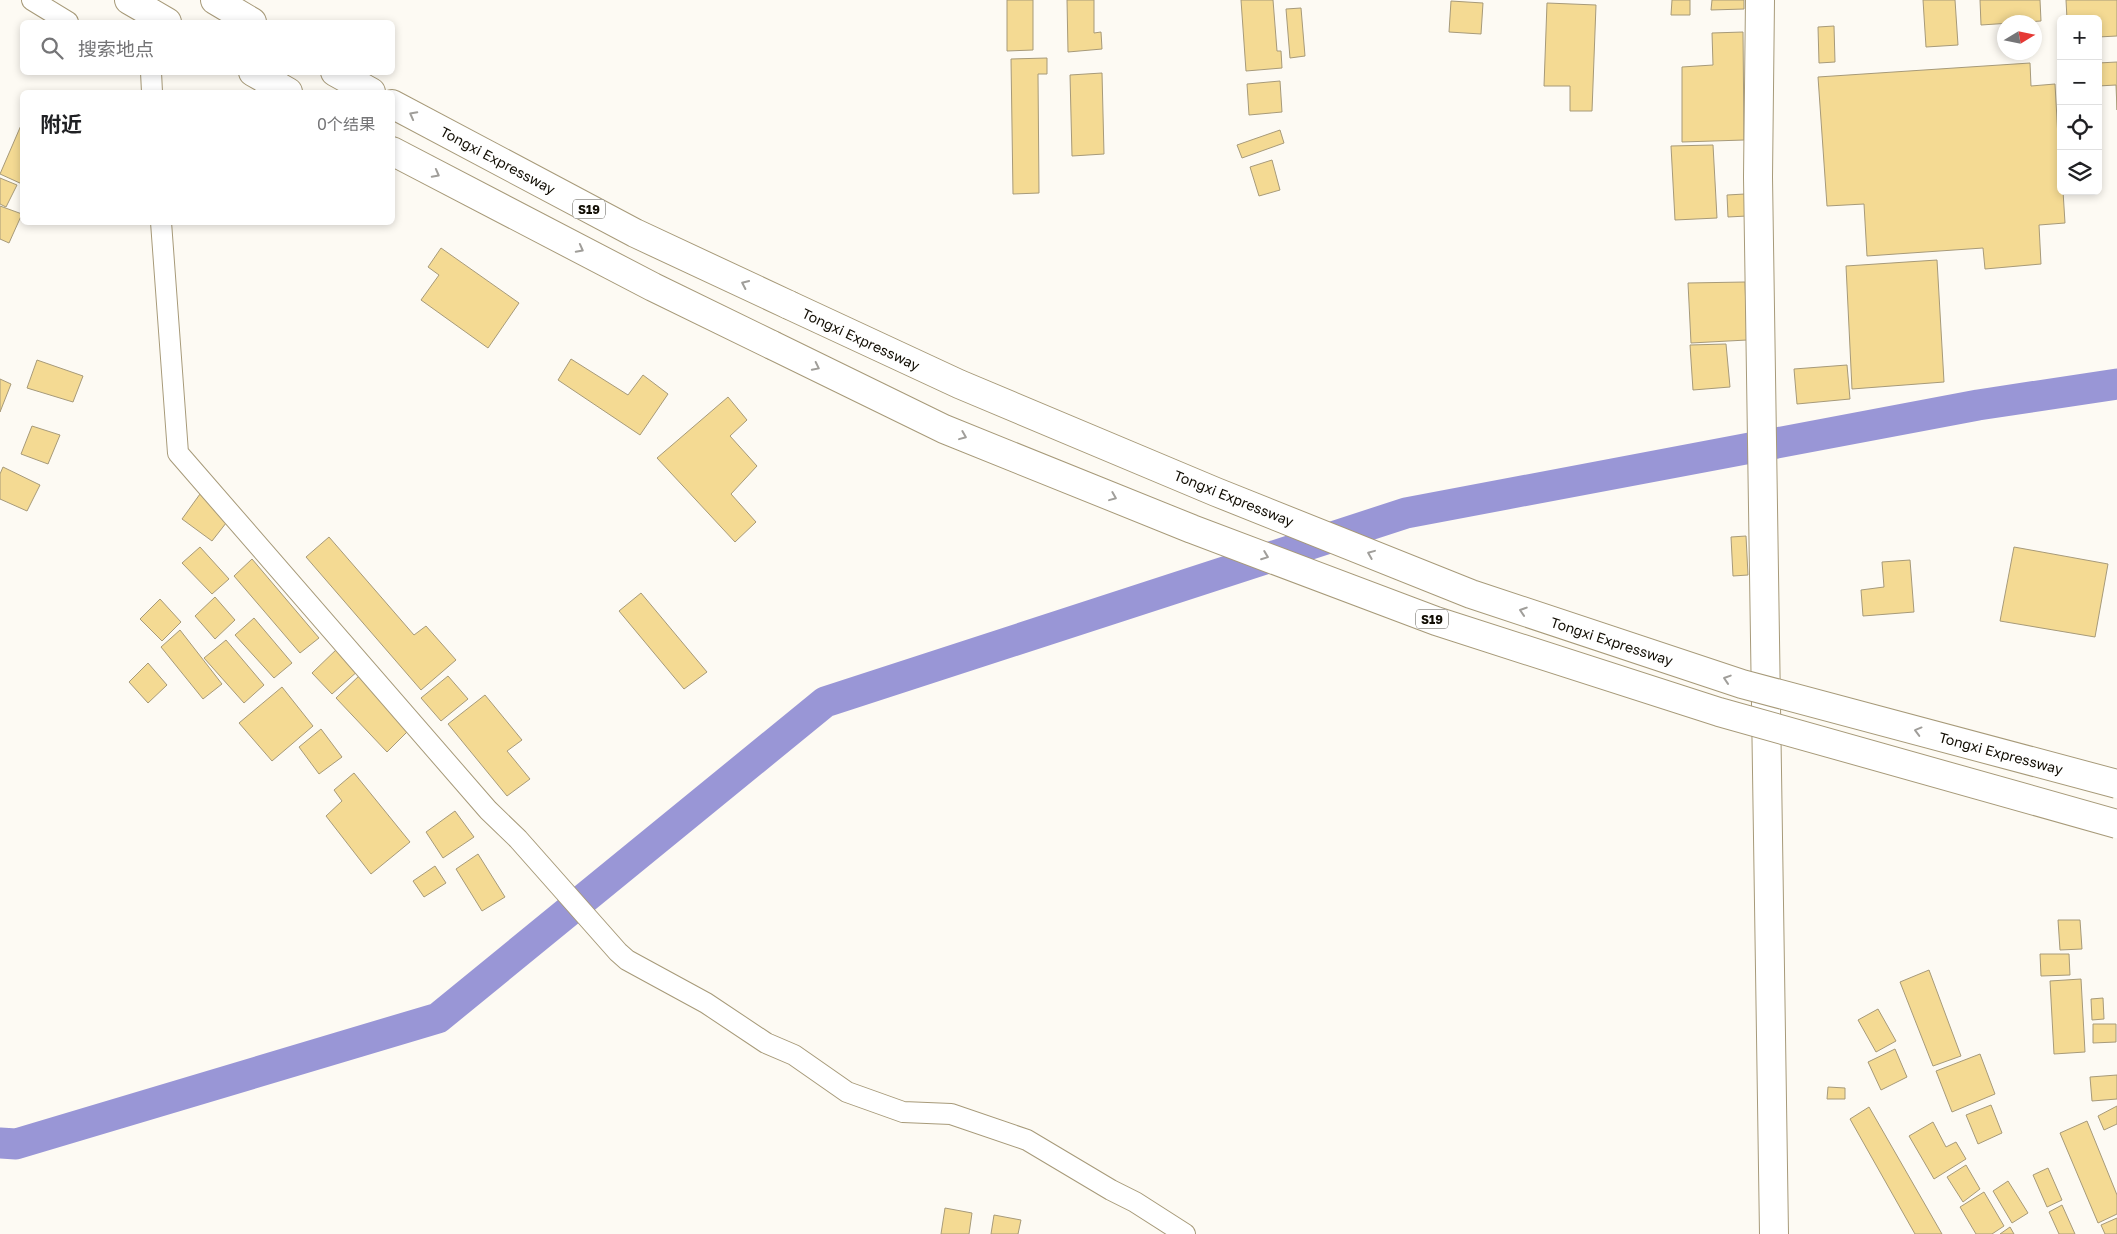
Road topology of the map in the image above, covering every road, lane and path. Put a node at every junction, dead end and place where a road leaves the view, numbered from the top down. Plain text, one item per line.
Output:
1 (32, 0) edge
2 (129, 0) edge
3 (215, 0) edge
4 (1760, 0) edge
5 (65, 20) edge
6 (164, 20) edge
7 (249, 20) edge
8 (259, 75) edge
9 (340, 75) edge
10 (285, 90) edge
11 (367, 90) edge
12 (395, 106) edge
13 (395, 153) edge
14 (162, 225) edge
15 (2117, 784) edge
16 (2117, 824) edge
17 (1185, 1234) edge
18 (1774, 1234) edge

1 - 5 street
2 - 6 main road
3 - 7 main road
4 - 18 main road
8 - 10 main road
9 - 11 main road
15 -> 12 main road, Tongxi Expressway / S19, bridge
13 -> 16 main road, S19, bridge
14 - 17 street

